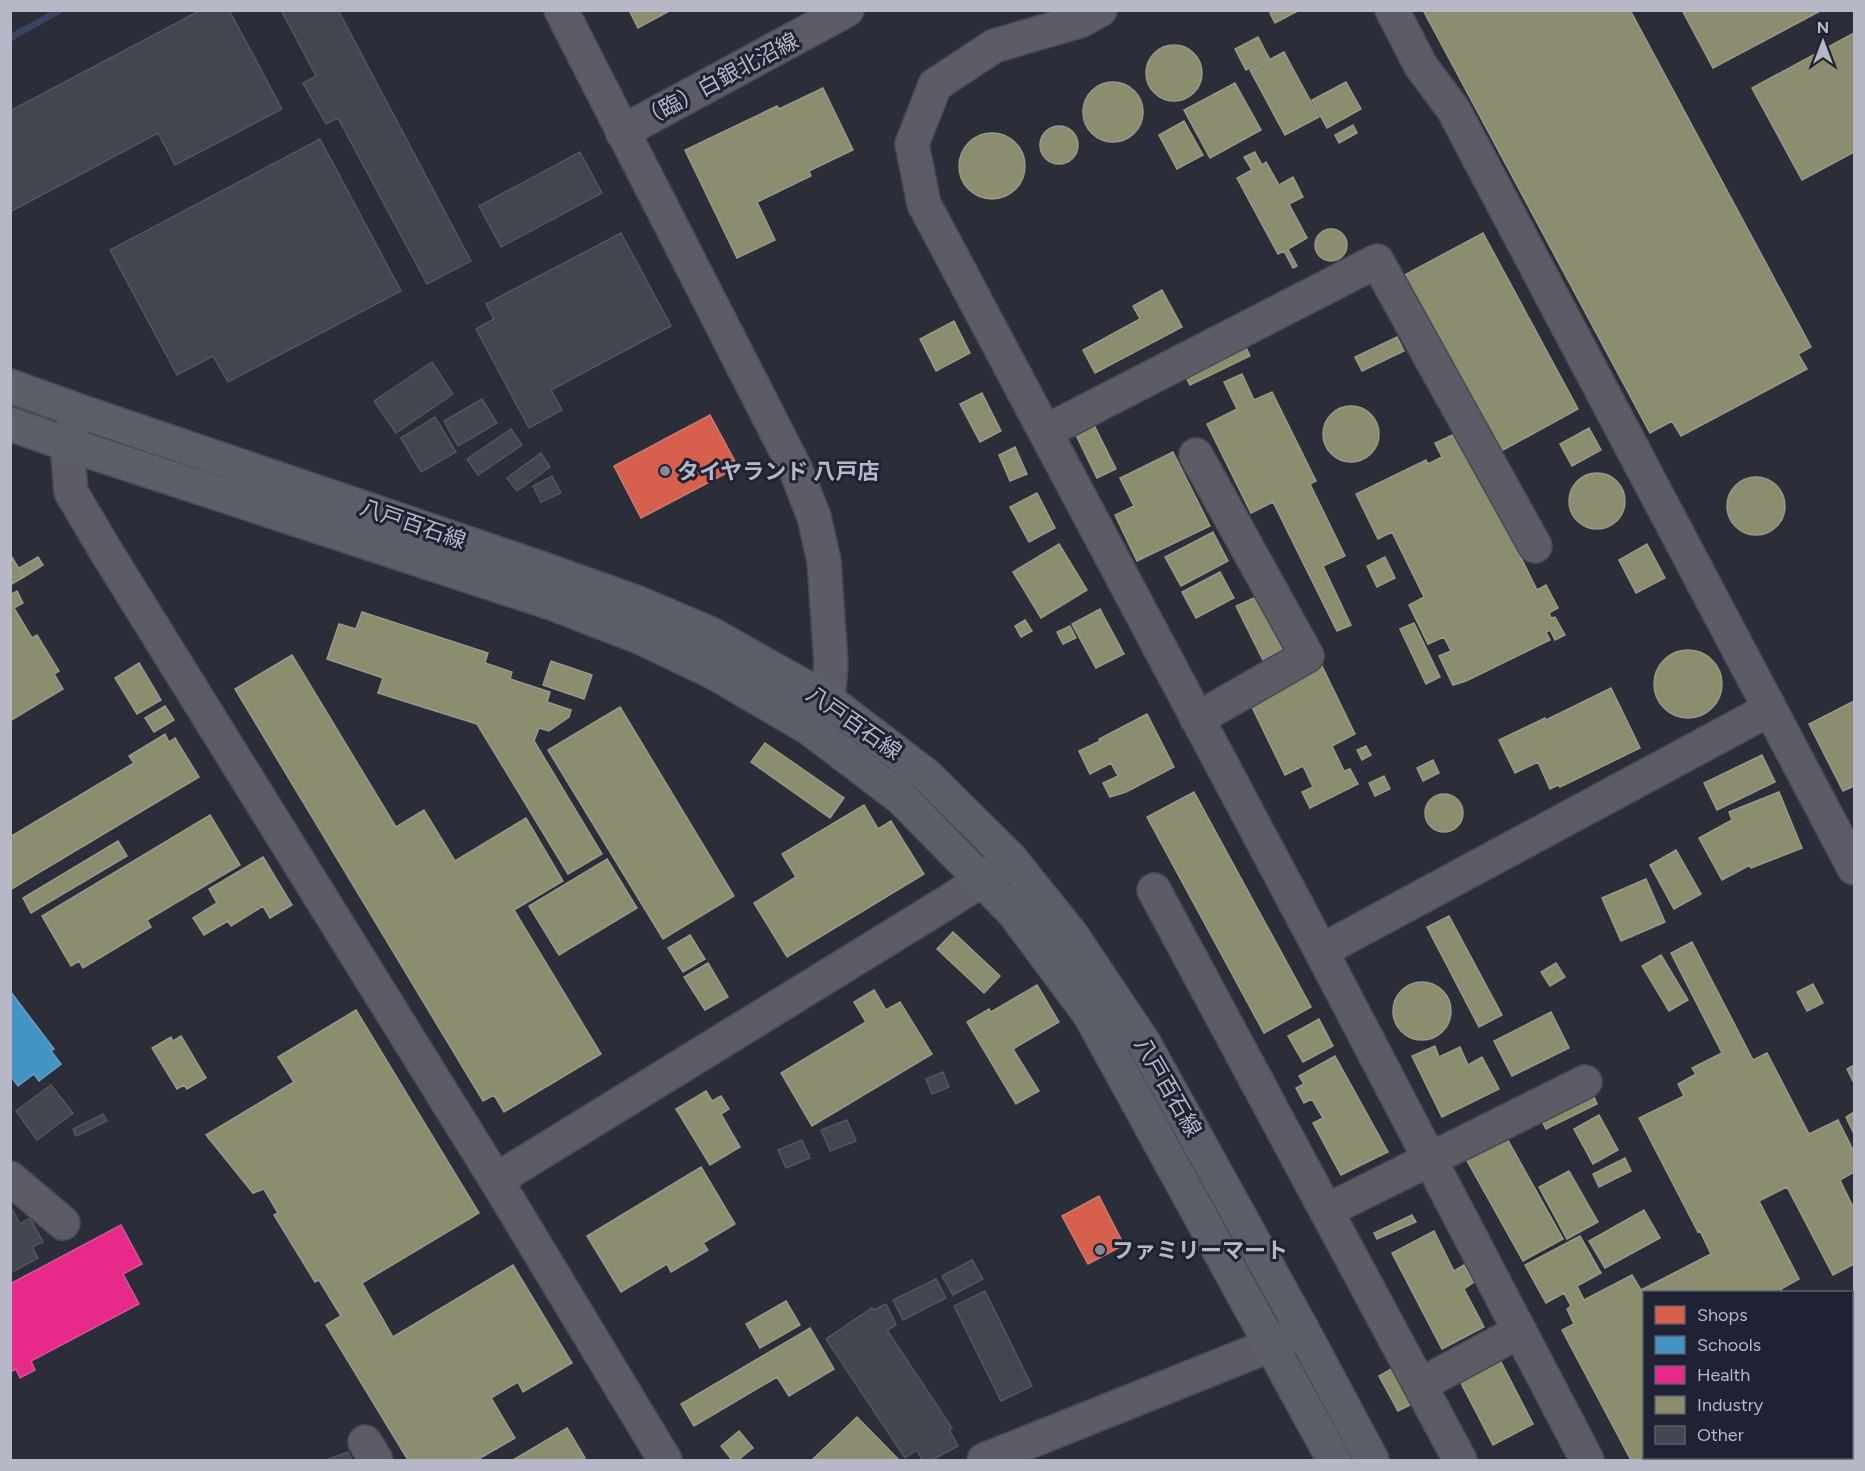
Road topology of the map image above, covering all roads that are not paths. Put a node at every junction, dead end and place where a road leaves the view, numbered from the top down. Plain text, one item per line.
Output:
1 (561, 10) edge
2 (847, 10) edge
3 (1100, 10) edge
4 (1392, 10) edge
5 (622, 132) junction
6 (10, 386) edge
7 (79, 411) junction
8 (10, 424) edge
9 (1045, 432) junction
10 (67, 444) junction
11 (1196, 455) dead end
12 (1535, 546) dead end
13 (828, 700) junction
14 (1770, 709) junction
15 (1197, 719) junction
16 (809, 728) junction
17 (1010, 858) junction
18 (1854, 868) edge
19 (982, 880) junction
20 (1154, 890) dead end
21 (1321, 951) junction
22 (1585, 1082) dead end
23 (1431, 1160) junction
24 (10, 1178) edge
25 (496, 1180) junction
26 (1326, 1211) junction
27 (63, 1223) dead end
28 (1302, 1329) junction
29 (1520, 1331) junction
30 (1271, 1345) junction
31 (1420, 1386) junction
32 (666, 1461) edge
33 (984, 1461) edge
34 (1334, 1461) edge
35 (1372, 1461) edge
36 (1460, 1461) edge
37 (1587, 1461) edge

1 - 5 street
2 - 5 street, （臨）白銀北沼線
3 - 9 street
4 - 14 street
5 - 13 street
6 - 7 main road, 八戸百石線
7 - 10 street
7 - 13 main road, 八戸百石線
8 - 10 main road, 八戸百石線
9 - 12 street
9 - 15 street
10 - 16 main road, 八戸百石線
10 - 25 street
11 - 15 street
13 - 16 street
13 - 17 main road, 八戸百石線
14 - 18 street
14 - 21 street
15 - 21 street
16 - 19 main road, 八戸百石線
17 - 19 street
17 - 28 main road, 八戸百石線
19 - 25 street
19 - 30 main road, 八戸百石線
20 - 26 street
21 - 23 street
22 - 23 street
23 - 26 street
23 - 29 street
24 - 27 street
25 - 32 street
26 - 31 street
28 - 30 street
28 - 35 main road, 八戸百石線
29 - 31 street
29 - 37 street
30 - 33 street
30 - 34 main road, 八戸百石線
31 - 36 street

